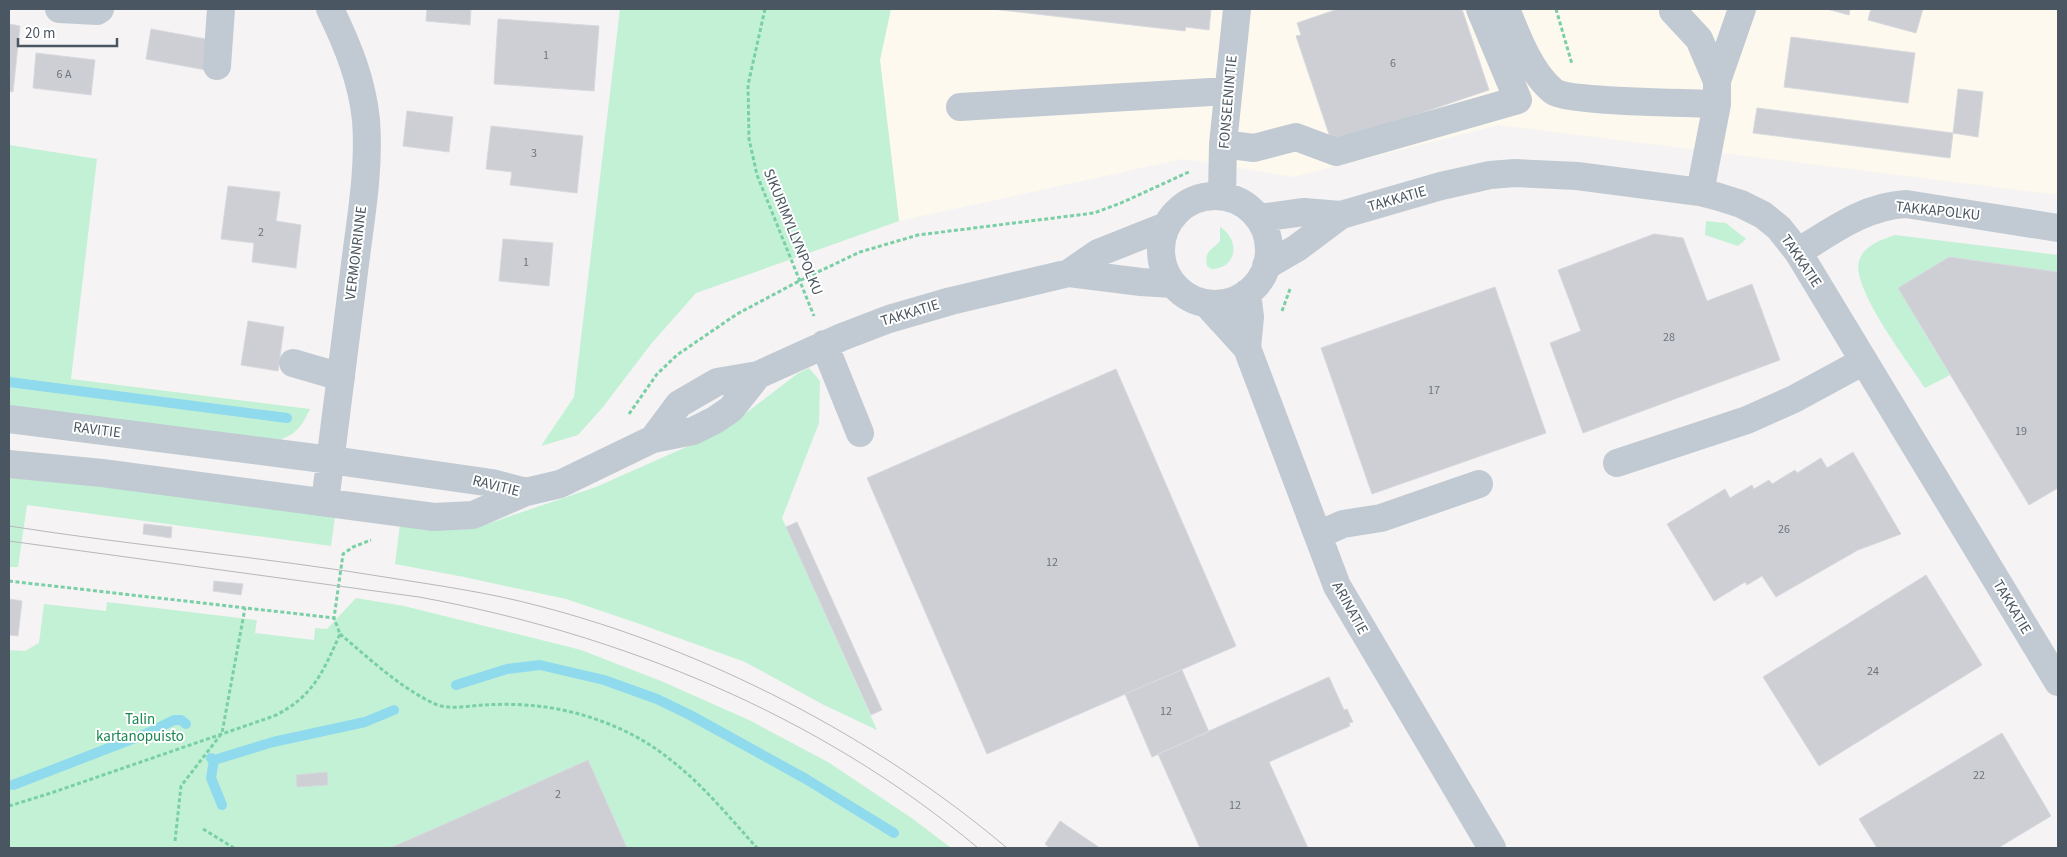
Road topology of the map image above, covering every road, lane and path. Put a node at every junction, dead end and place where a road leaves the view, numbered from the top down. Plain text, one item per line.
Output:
1 (59, 9) edge
2 (100, 9) edge
3 (221, 9) edge
4 (330, 9) edge
5 (765, 9) edge
6 (1236, 9) edge
7 (1480, 9) edge
8 (1506, 9) edge
9 (1556, 9) edge
10 (1742, 9) edge
11 (1673, 11) dead end
12 (217, 66) dead end
13 (1227, 92) junction
14 (1717, 92) junction
15 (1582, 98) junction
16 (960, 107) dead end
17 (1223, 170) junction
18 (1700, 192) junction
19 (1340, 215) junction
20 (1259, 218) junction
21 (1166, 226) junction
22 (2058, 228) edge
23 (1798, 252) junction
24 (1266, 266) junction
25 (1069, 273) junction
26 (800, 280) junction
27 (1173, 284) junction
28 (1294, 284) dead end
29 (1247, 293) junction
30 (1206, 303) junction
31 (1279, 319) dead end
32 (824, 344) junction
33 (1247, 348) junction
34 (1864, 361) junction
35 (293, 363) dead end
36 (341, 377) junction
37 (626, 417) dead end
38 (9, 419) edge
39 (860, 433) dead end
40 (330, 460) junction
41 (1617, 463) dead end
42 (9, 464) edge
43 (1479, 484) dead end
44 (526, 492) junction
45 (325, 502) junction
46 (1318, 535) junction
47 (374, 538) dead end
48 (9, 581) edge
49 (245, 608) junction
50 (334, 618) junction
51 (340, 634) junction
52 (2058, 682) edge
53 (222, 732) junction
54 (9, 806) edge
55 (203, 829) dead end
56 (175, 841) dead end
57 (234, 848) edge
58 (756, 848) edge
59 (1492, 848) edge

1 - 2 street
3 - 12 street
4 - 36 street, VERMONRINNE
5 - 26 path, SIKURIMYLLYNPOLKU
6 - 13 street, FONSEENINTIE
7 - 17 street
8 - 15 street
9 - 15 path
10 - 14 street
11 - 14 street
13 - 16 street
13 - 17 street, FONSEENINTIE
14 - 15 street
14 - 18 street
17 - 20 street
17 - 21 street
17 - 26 path
18 - 19 street, TAKKATIE
18 - 23 street, TAKKATIE
19 - 20 street, TAKKATIE
19 - 24 street, TAKKATIE
20 - 24 street
21 - 25 street, TAKKATIE
21 - 27 street
22 - 23 street, TAKKAPOLKU
23 - 34 street, TAKKATIE
24 - 29 street
25 - 27 street, TAKKATIE
25 - 32 street, TAKKATIE
26 - 32 path, SIKURIMYLLYNPOLKU
26 - 37 path
27 - 30 street
28 - 31 path
29 - 30 street
29 - 33 street, ARINATIE
30 - 33 street, ARINATIE
32 - 39 street
32 - 44 street, TAKKATIE
33 - 46 street, ARINATIE
34 - 41 street
34 - 52 street, TAKKATIE
35 - 36 street
36 - 40 street, VERMONRINNE
38 - 40 street, RAVITIE
40 - 44 street, RAVITIE
40 - 45 street, VERMONRINNE
42 - 45 street, RAVITIE
43 - 46 street
44 - 45 street, RAVITIE
46 - 59 street, ARINATIE
47 - 50 path
48 - 49 path
49 - 50 path
49 - 53 path
50 - 51 path
51 - 53 path
51 - 58 path
53 - 54 path
53 - 56 path
55 - 57 path

